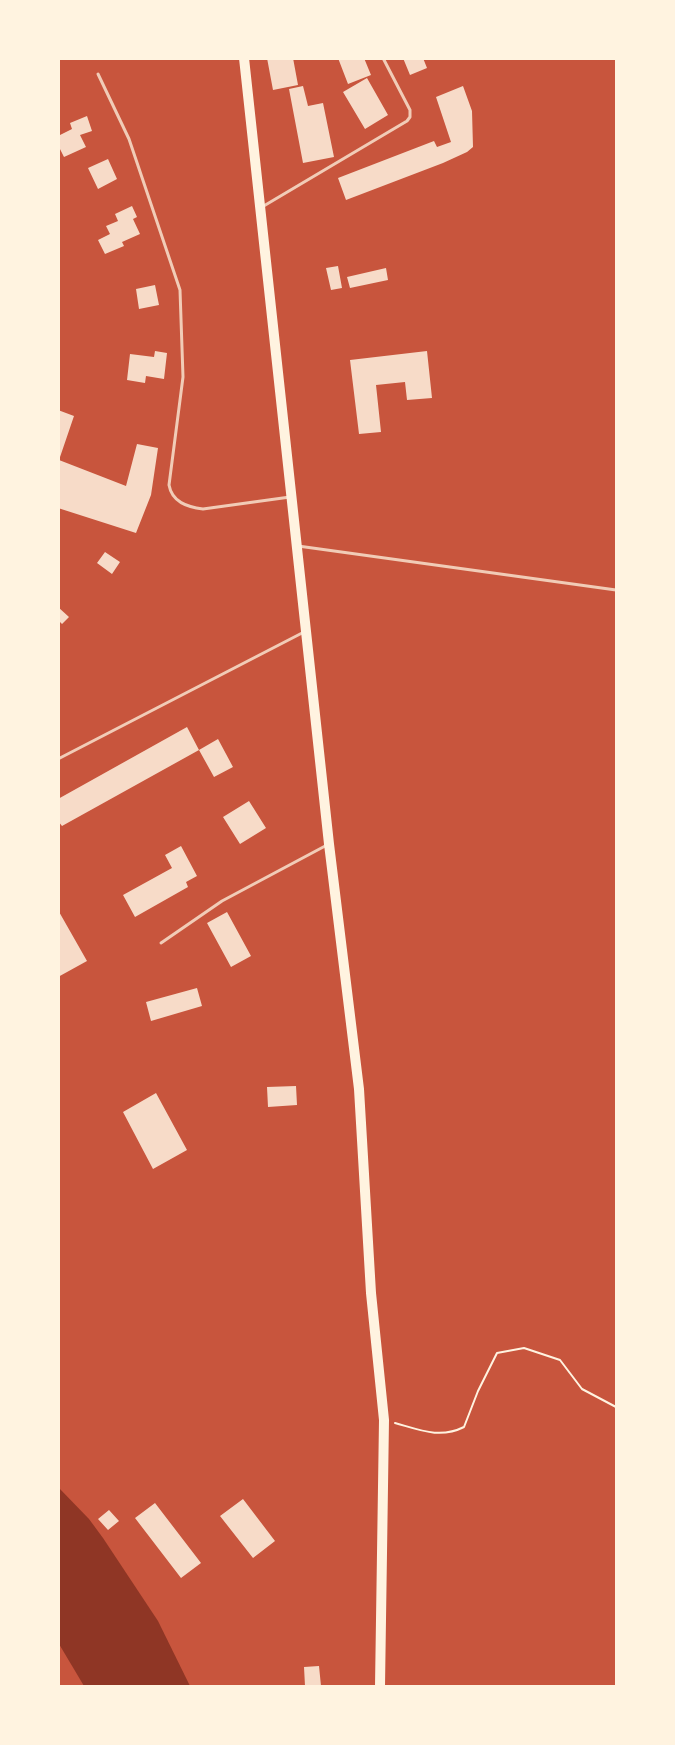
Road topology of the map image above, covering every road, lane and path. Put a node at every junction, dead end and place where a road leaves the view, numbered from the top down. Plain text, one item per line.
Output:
1 (244, 58) edge
2 (383, 58) edge
3 (98, 74) dead end
4 (260, 207) junction
5 (291, 497) junction
6 (297, 545) junction
7 (616, 590) edge
8 (306, 632) junction
9 (58, 759) edge
10 (329, 844) junction
11 (161, 943) dead end
12 (616, 1407) edge
13 (384, 1420) junction
14 (380, 1686) edge

1 - 4 highway
2 - 4 lane
3 - 5 lane
4 - 5 highway
5 - 6 highway
6 - 7 lane
6 - 8 highway
8 - 9 lane
8 - 10 highway
10 - 11 lane
10 - 13 highway
12 - 13 path
13 - 14 highway

